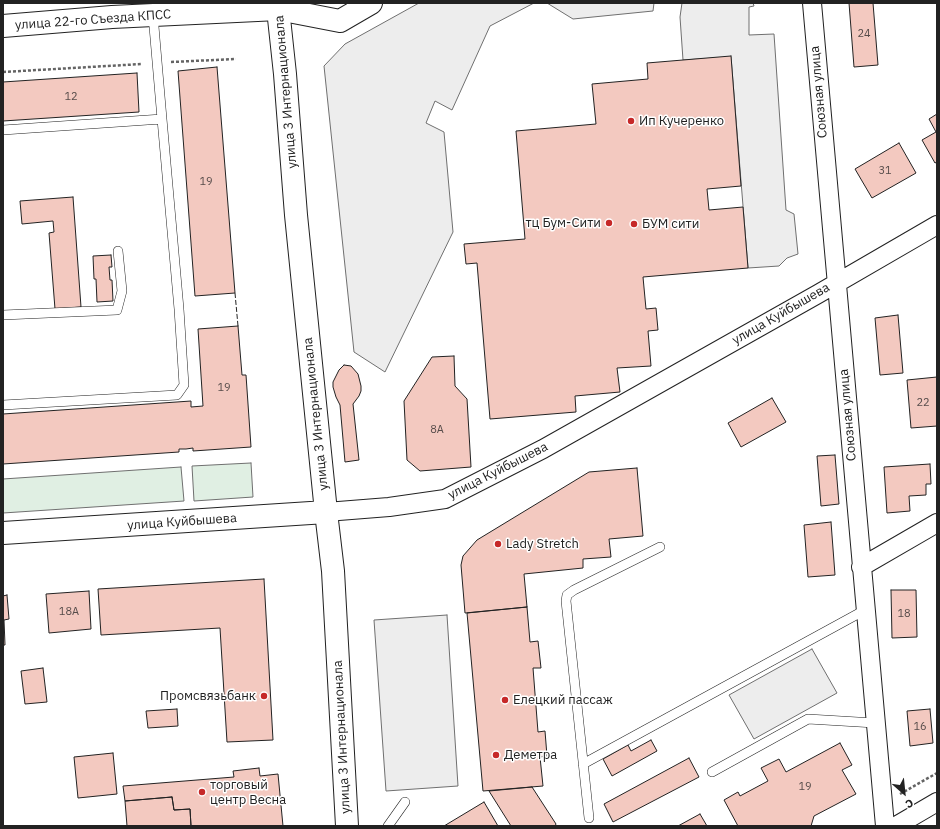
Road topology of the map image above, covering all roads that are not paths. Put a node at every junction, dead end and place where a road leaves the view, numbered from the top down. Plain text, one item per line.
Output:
1 (371, 3) edge
2 (281, 5) edge
3 (816, 5) edge
4 (153, 16) junction
5 (3, 26) edge
6 (162, 119) junction
7 (3, 130) edge
8 (937, 224) edge
9 (118, 251) dead end
10 (836, 283) junction
11 (3, 315) edge
12 (3, 405) edge
13 (326, 512) junction
14 (937, 523) edge
15 (3, 533) edge
16 (660, 548) dead end
17 (861, 567) junction
18 (865, 610) junction
19 (875, 722) junction
20 (583, 764) junction
21 (712, 772) dead end
22 (405, 802) dead end
23 (937, 802) edge
24 (589, 818) dead end
25 (347, 826) edge
26 (388, 826) edge
27 (885, 826) edge
28 (896, 826) edge

1 - 2 main road, улица 22-го Съезда КПСС
2 - 4 main road, улица 22-го Съезда КПСС
2 - 13 main road, улица 3 Интернационала
3 - 10 street, Союзная улица
4 - 5 main road, улица 22-го Съезда КПСС
4 - 6 lane
6 - 7 lane
6 - 12 lane
8 - 10 street, улица Куйбышева
9 - 11 lane
10 - 13 street, улица Куйбышева
10 - 17 street, Союзная улица
13 - 15 main road, улица Куйбышева
13 - 25 main road, улица 3 Интернационала
14 - 17 street
16 - 20 lane
17 - 18 street, Союзная улица
18 - 19 street, Союзная улица
18 - 20 lane
19 - 21 lane
19 - 27 street, Союзная улица
20 - 24 lane
22 - 26 lane
23 - 28 street

